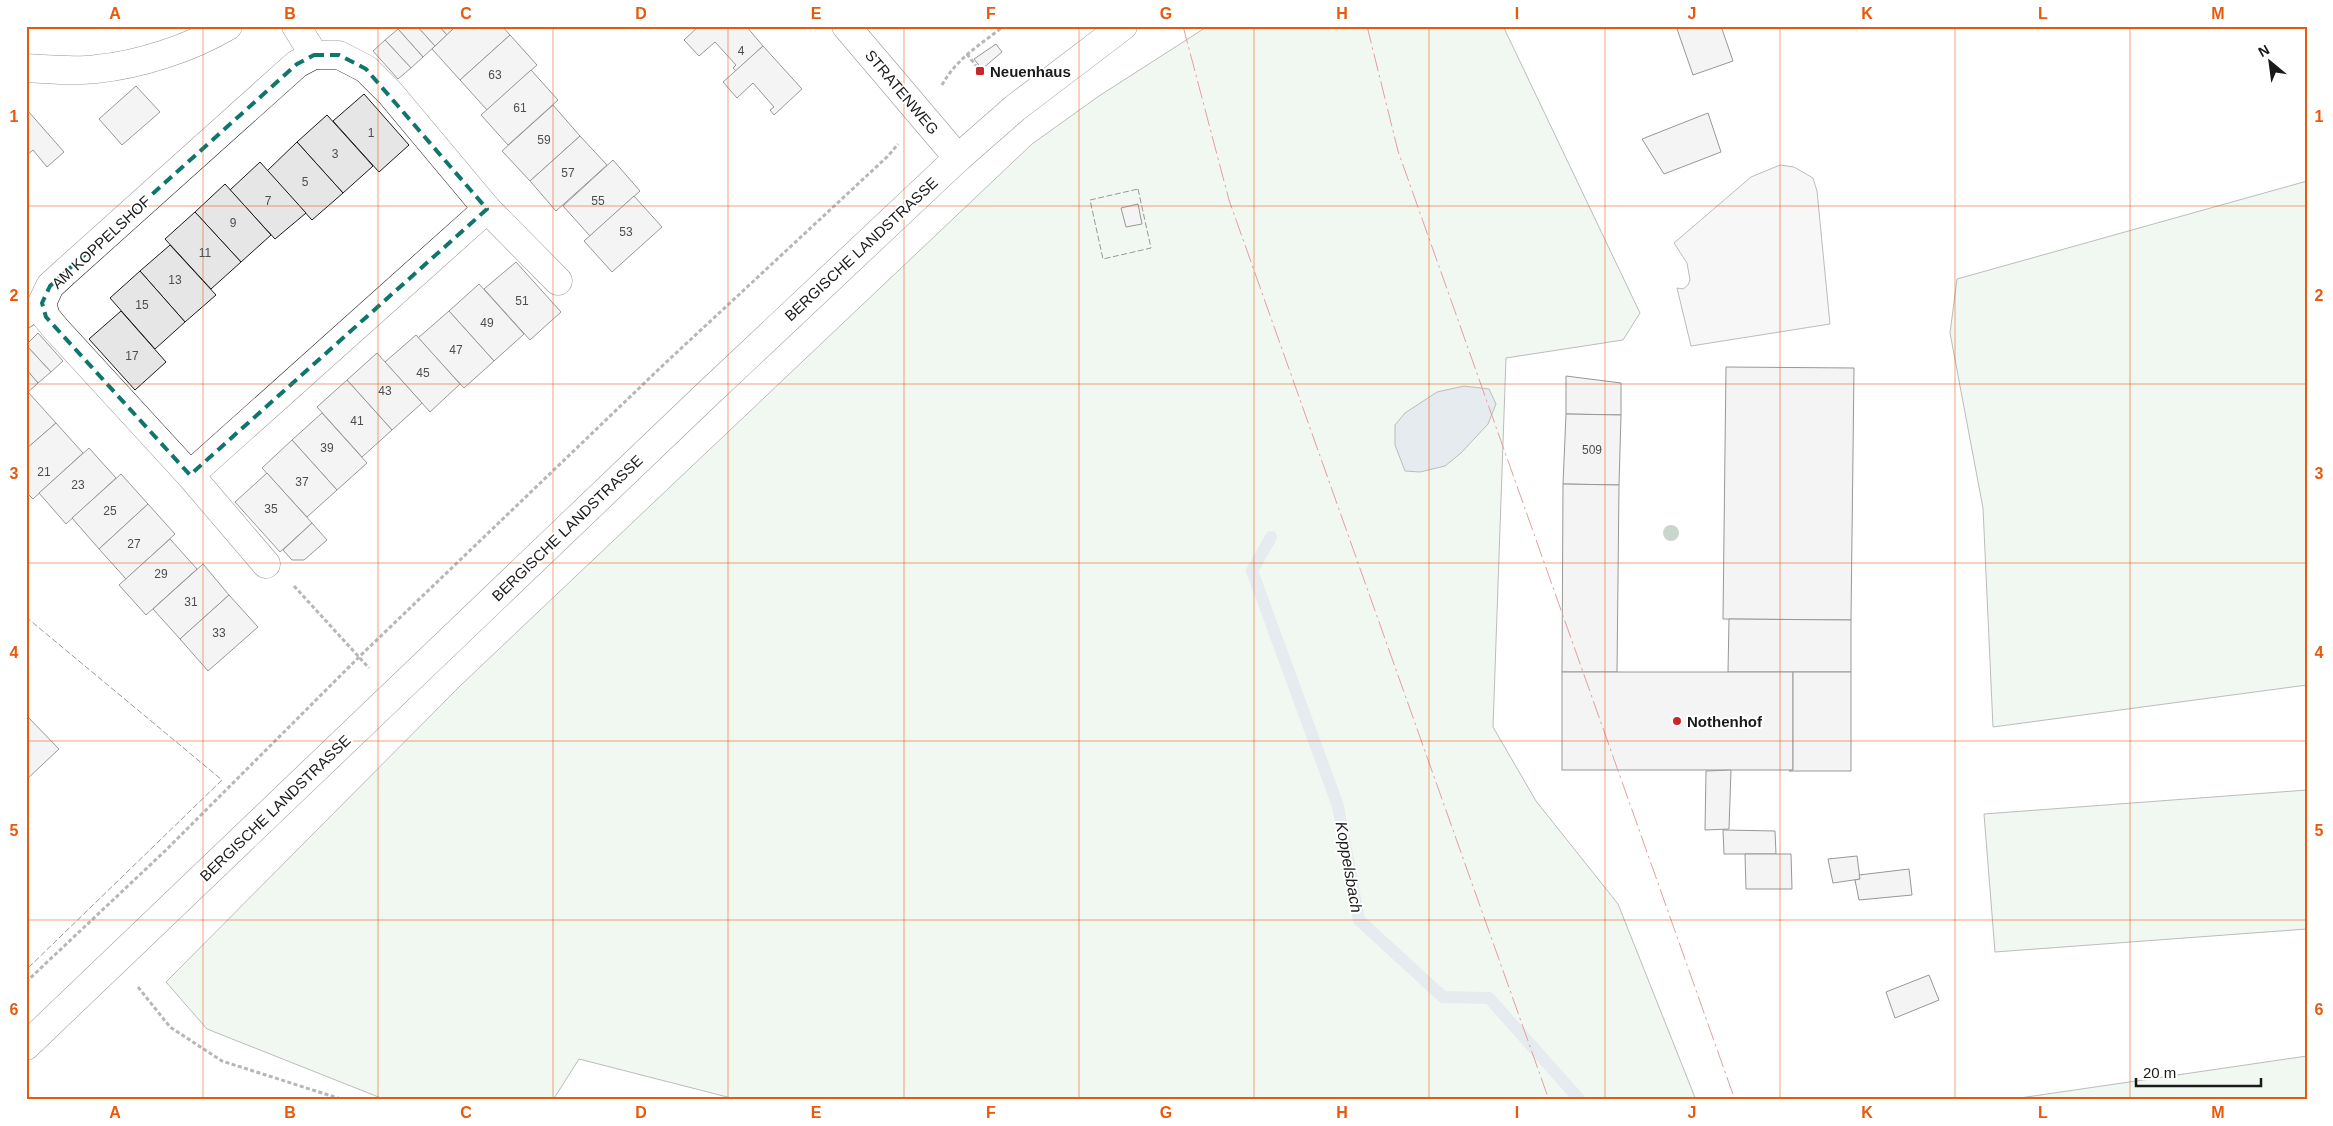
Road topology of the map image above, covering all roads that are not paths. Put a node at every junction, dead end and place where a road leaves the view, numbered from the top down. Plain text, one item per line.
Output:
1 (228, 26) edge
2 (296, 26) edge
3 (846, 26) edge
4 (1123, 26) edge
5 (314, 55) junction
6 (26, 68) edge
7 (958, 158) junction
8 (487, 209) junction
9 (558, 281) dead end
10 (34, 310) edge
11 (190, 475) junction
12 (266, 564) road end
13 (26, 1046) edge

1 - 6 street
2 - 5 street
3 - 7 street, STRATENWEG
4 - 7 street, BERGISCHE LANDSTRASSE
5 - 8 street
5 - 10 street, AM KOPPELSHOF
7 - 13 street, BERGISCHE LANDSTRASSE
8 - 9 street
8 - 11 street
10 - 11 street, AM KOPPELSHOF
11 - 12 street, AM KOPPELSHOF

